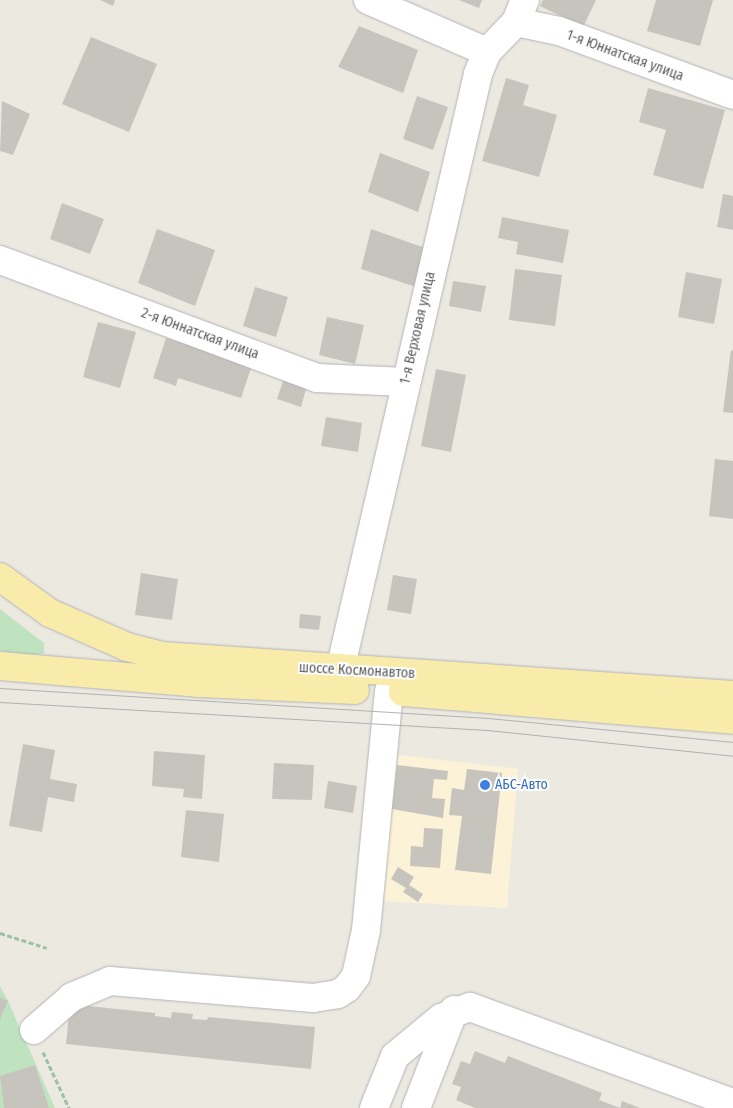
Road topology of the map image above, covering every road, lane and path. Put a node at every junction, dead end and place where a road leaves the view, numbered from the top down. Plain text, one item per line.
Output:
1 (368, 0) edge
2 (520, 11) edge
3 (487, 52) junction
4 (733, 95) edge
5 (0, 260) edge
6 (406, 382) junction
7 (0, 577) edge
8 (0, 666) edge
9 (340, 670) junction
10 (389, 691) junction
11 (733, 695) edge
12 (733, 720) edge
13 (0, 933) edge
14 (47, 948) dead end
15 (454, 1010) junction
16 (34, 1030) joint
17 (733, 1103) edge
18 (69, 1108) edge
19 (374, 1108) edge
20 (416, 1108) edge

1 - 3 street
2 - 3 street, 1-я Верховая улица
2 - 4 street, 1-я Юннатская улица
3 - 6 street, 1-я Верховая улица
5 - 6 street, 2-я Юннатская улица
6 - 9 street, 1-я Верховая улица
7 - 9 main road, шоссе Космонавтов
8 - 10 main road, шоссе Космонавтов
9 - 11 main road, шоссе Космонавтов
10 - 12 main road, шоссе Космонавтов
10 - 16 street
13 - 14 path
15 - 17 street
15 - 19 street
15 - 20 street
16 - 18 path

